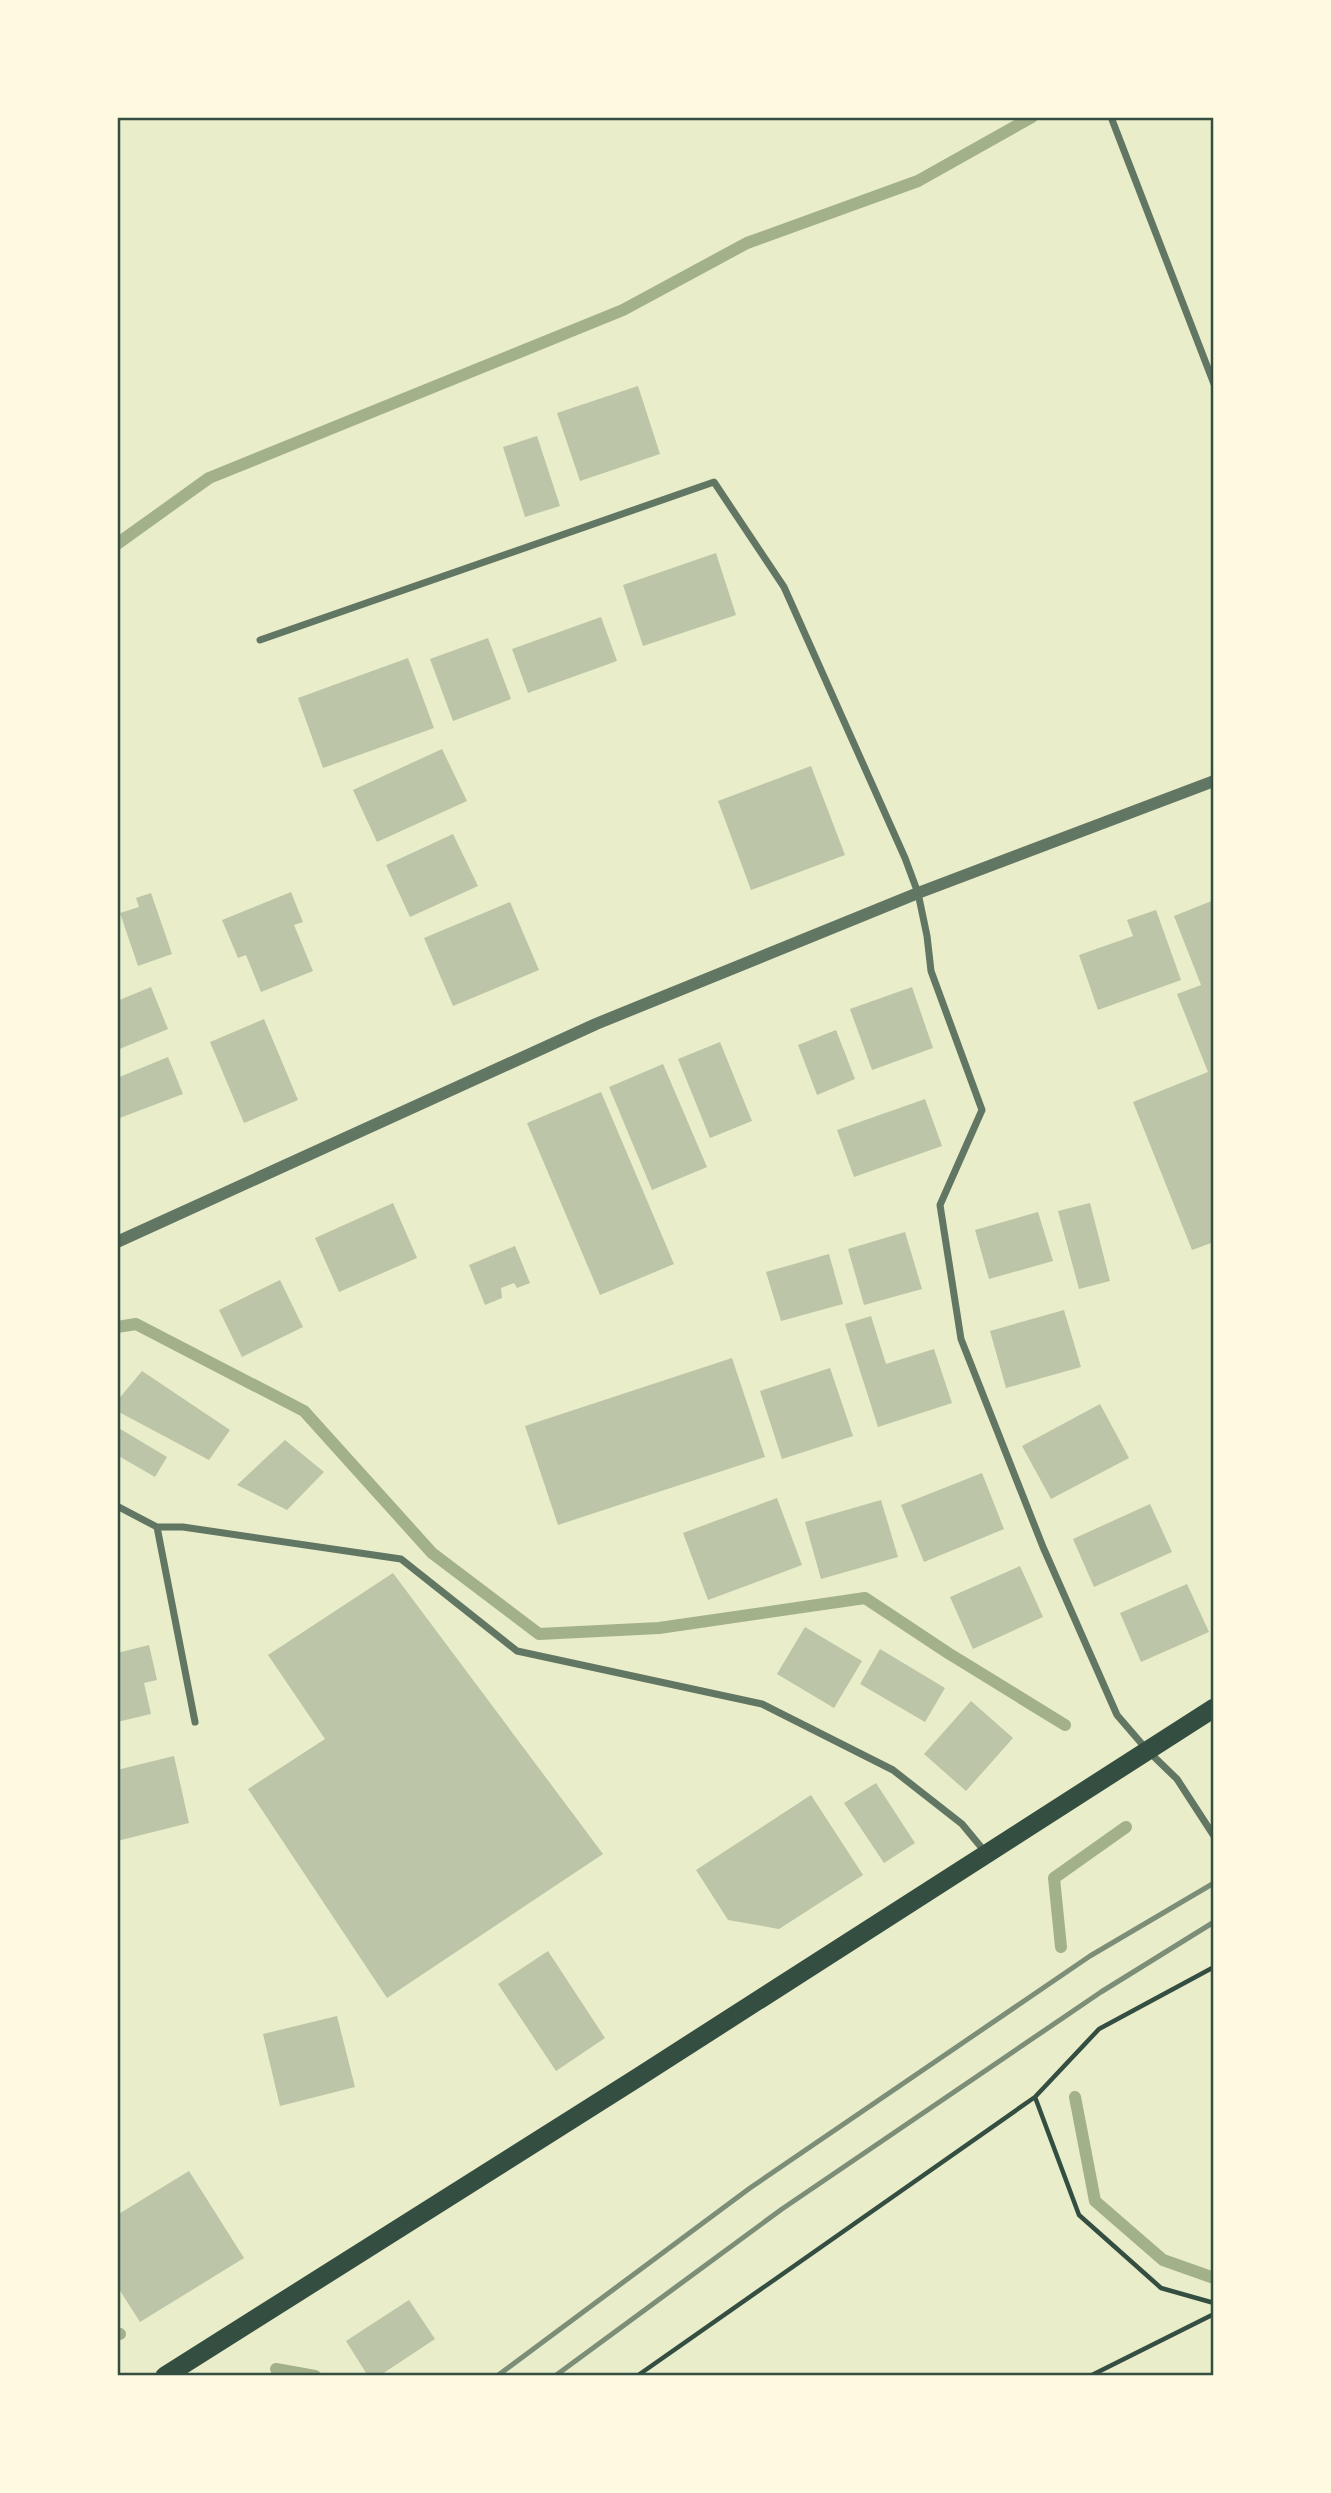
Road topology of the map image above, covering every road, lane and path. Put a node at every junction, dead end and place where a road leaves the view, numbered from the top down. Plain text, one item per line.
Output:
1 (1111, 117) edge
2 (1214, 384) edge
3 (260, 640) dead end
4 (1214, 781) edge
5 (918, 893) junction
6 (117, 1242) edge
7 (117, 1506) edge
8 (157, 1527) junction
9 (1214, 1708) edge
10 (195, 1722) dead end
11 (1148, 1751) junction
12 (1214, 1836) edge
13 (986, 1853) junction
14 (1214, 1967) edge
15 (1035, 2097) junction
16 (1214, 2303) edge
17 (1214, 2314) edge
18 (165, 2376) edge
19 (637, 2376) edge
20 (1090, 2376) edge

1 - 2 street
3 - 5 street
4 - 5 street
5 - 6 street
5 - 11 street
7 - 8 street
8 - 10 street
8 - 13 street
9 - 11 highway
11 - 12 street
11 - 13 highway
13 - 18 highway
14 - 15 path
15 - 16 path
15 - 19 path
17 - 20 path

